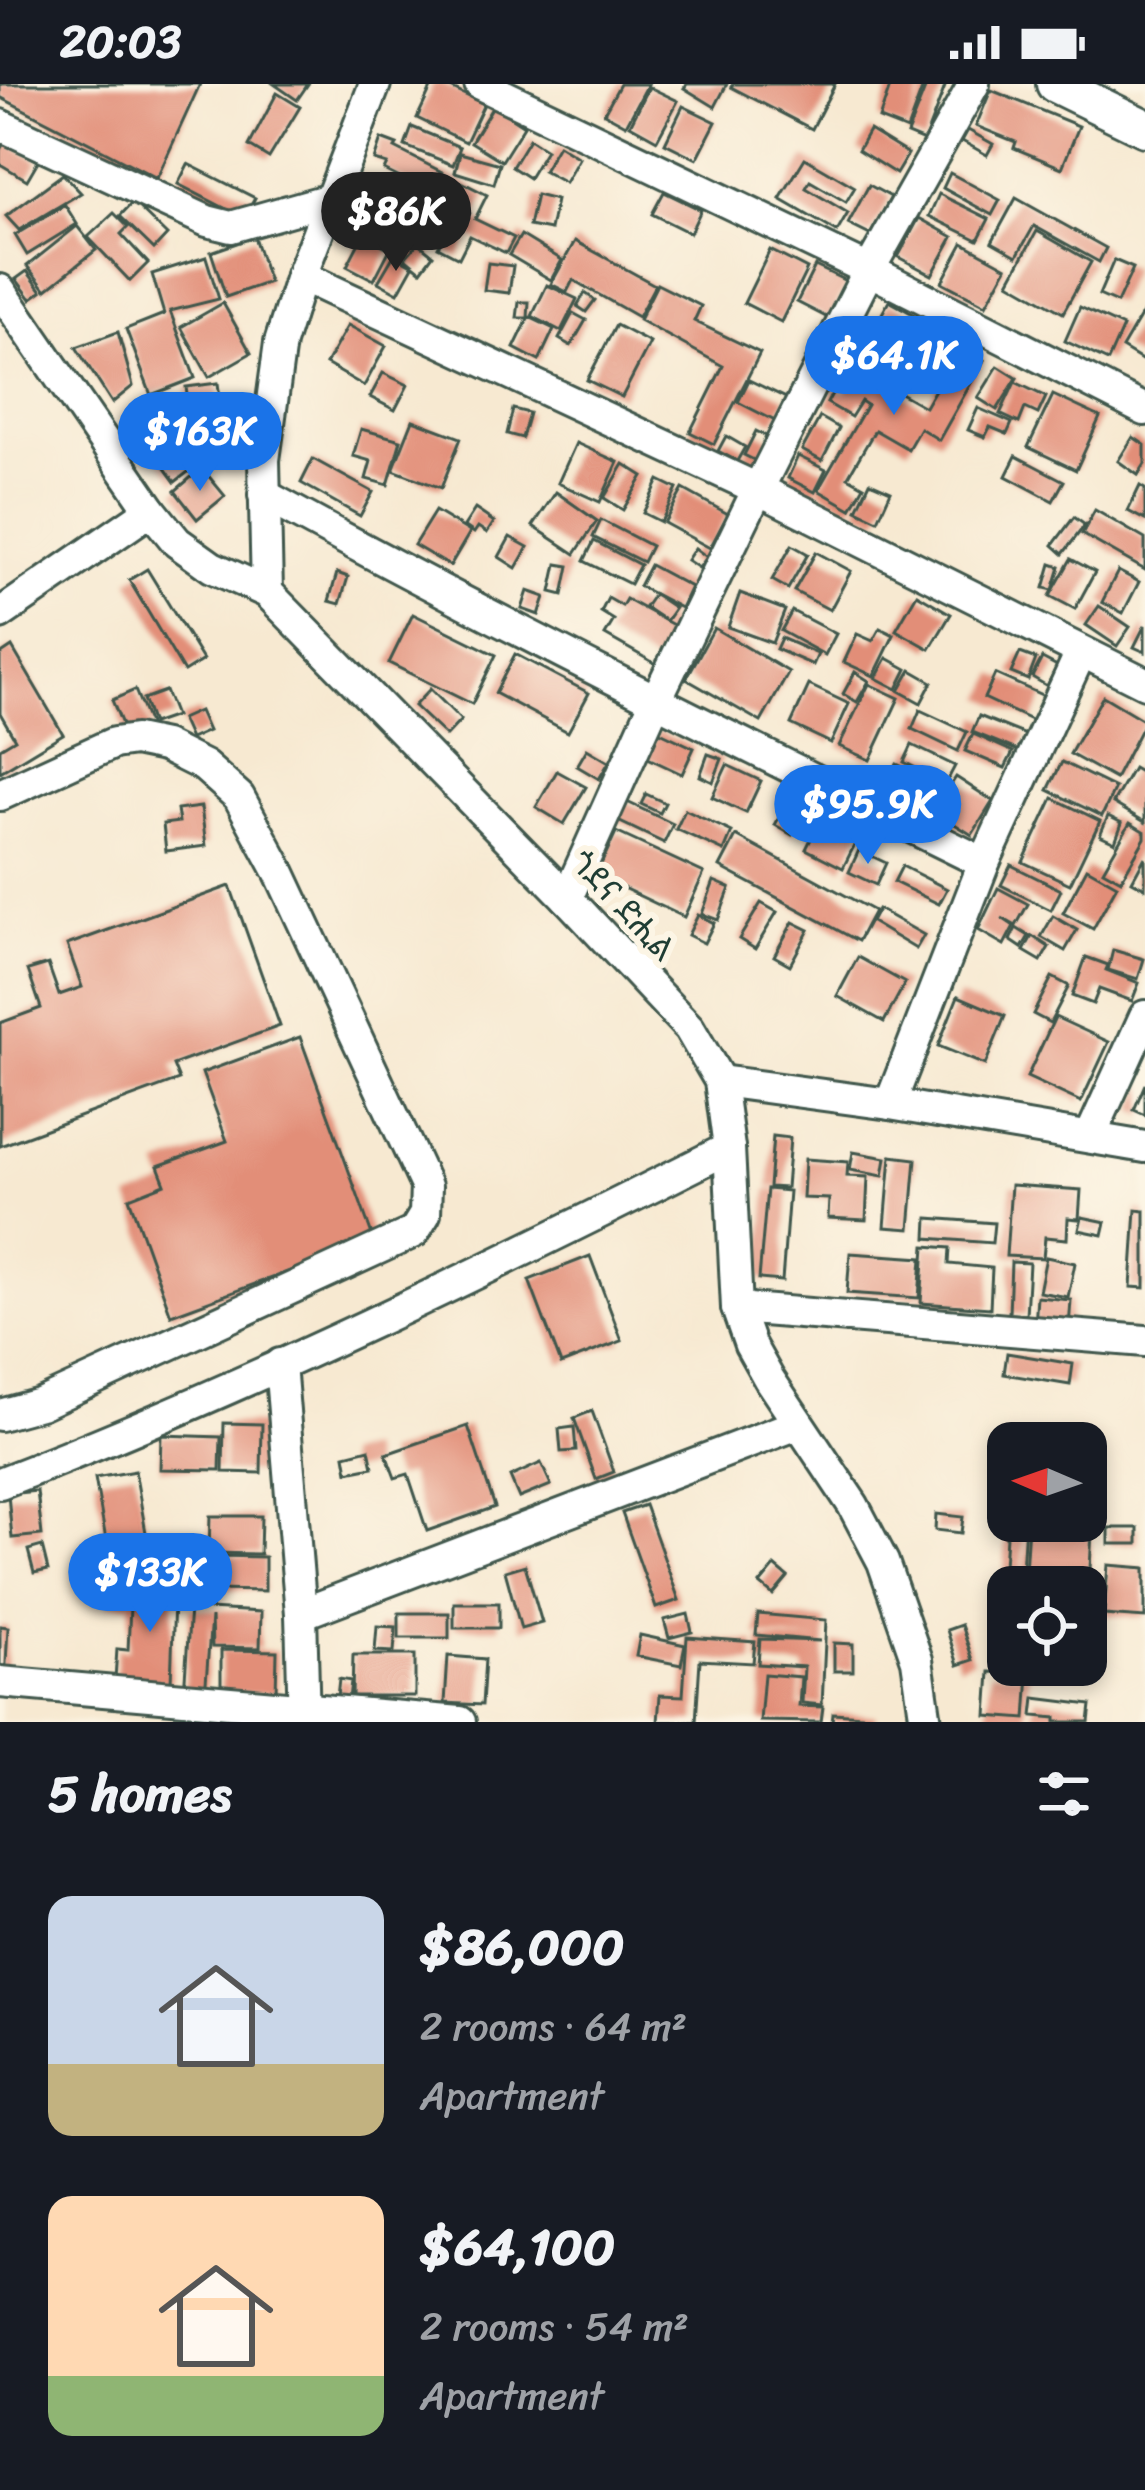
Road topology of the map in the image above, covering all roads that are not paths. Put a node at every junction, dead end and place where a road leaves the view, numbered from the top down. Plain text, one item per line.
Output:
1 (374, 84) edge
2 (480, 84) edge
3 (974, 84) edge
4 (1055, 84) edge
5 (0, 124) edge
6 (1145, 128) edge
7 (330, 199) junction
8 (869, 270) junction
9 (301, 276) junction
10 (0, 290) edge
11 (1145, 410) edge
12 (758, 489) junction
13 (265, 495) junction
14 (151, 510) junction
15 (267, 592) junction
16 (0, 614) edge
17 (1081, 652) junction
18 (1145, 683) edge
19 (655, 702) junction
20 (0, 795) edge
21 (984, 863) junction
22 (566, 898) junction
23 (1145, 1016) edge
24 (720, 1081) junction
25 (890, 1104) junction
26 (1090, 1137) junction
27 (1145, 1147) edge
28 (729, 1148) junction
29 (737, 1309) junction
30 (1145, 1341) edge
31 (280, 1364) junction
32 (0, 1415) edge
33 (798, 1424) junction
34 (0, 1483) edge
35 (302, 1615) junction
36 (0, 1682) edge
37 (304, 1714) edge
38 (460, 1722) edge
39 (926, 1722) edge

1 - 7 street
2 - 8 street
3 - 8 street
4 - 6 main road
5 - 7 street
7 - 9 street
8 - 11 street
8 - 12 street
9 - 12 street
9 - 13 street
10 - 14 street, ጎደና ድሒል
12 - 17 street
12 - 19 street
13 - 15 street
13 - 19 street
14 - 15 street, ጎደና ድሒል
14 - 16 street
15 - 22 street, ጎደና ድሒል
17 - 18 street
17 - 21 street
19 - 21 street
19 - 22 street
20 - 32 street
21 - 25 street
22 - 24 street, ጎደና ድሒል
23 - 26 street
24 - 25 street
24 - 28 street, ጎደና ድሒል
25 - 26 street
26 - 27 street
28 - 29 street, ጎደና ድሒል
28 - 31 street
29 - 30 street
29 - 33 street, ጎደና ድሒል
31 - 34 street
31 - 35 street
33 - 35 street
33 - 39 street, ጎደና ድሒል
35 - 37 street
36 - 37 street
37 - 38 street

